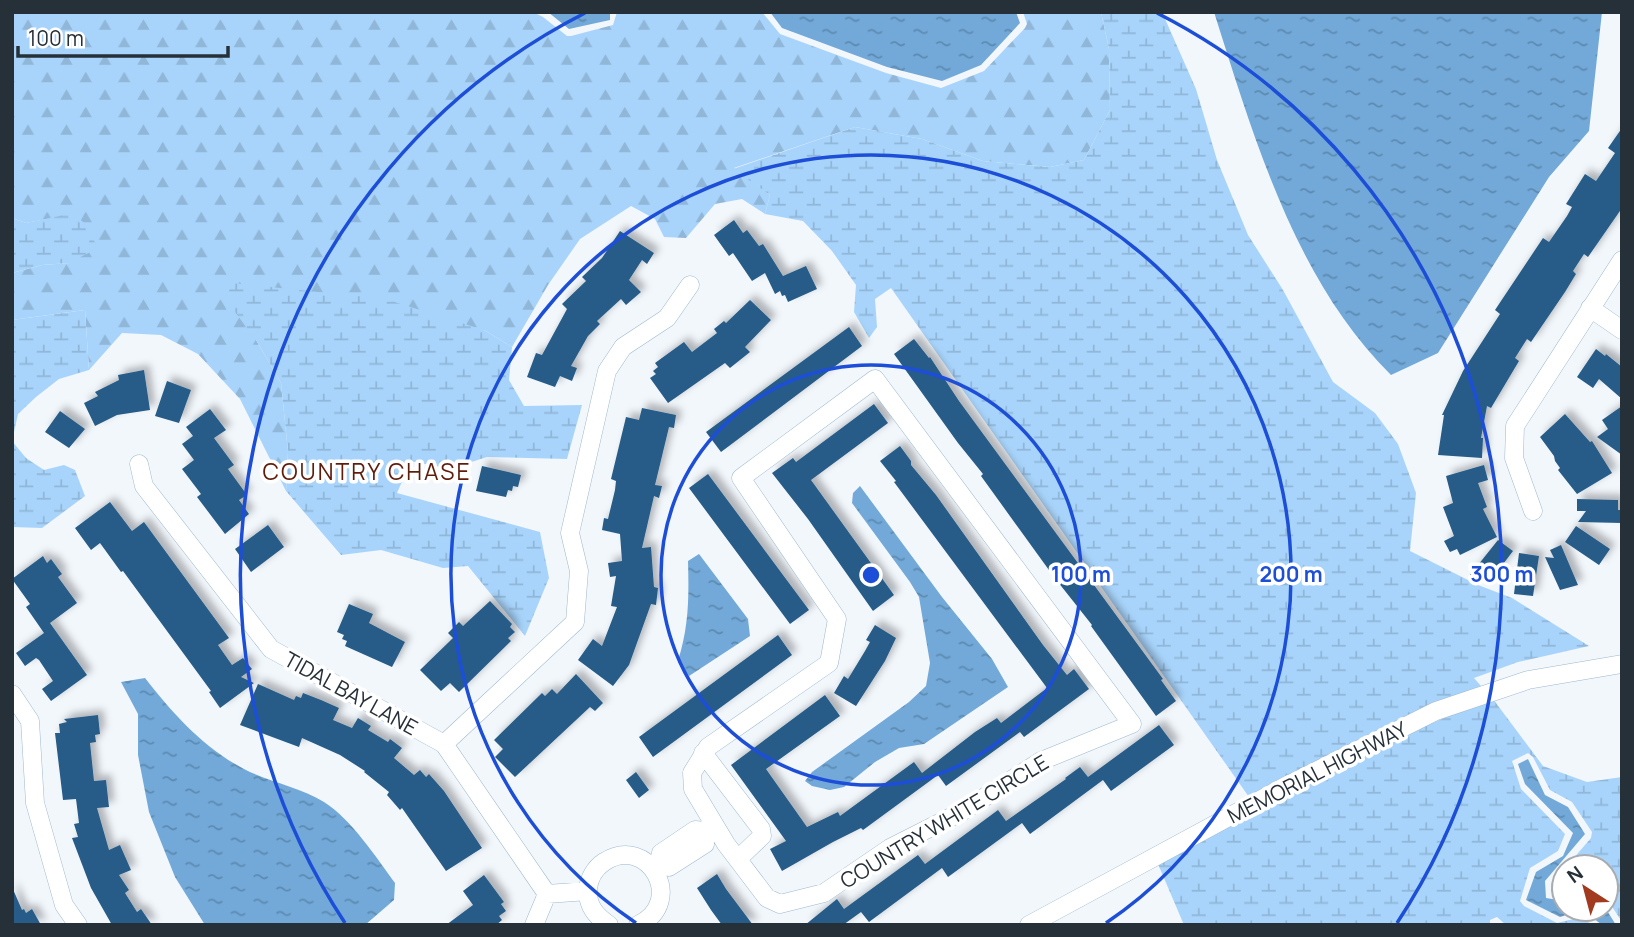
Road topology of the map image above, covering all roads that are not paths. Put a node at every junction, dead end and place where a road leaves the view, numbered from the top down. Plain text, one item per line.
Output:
1 (1622, 260) edge
2 (690, 285) dead end
3 (1590, 308) junction
4 (1622, 330) edge
5 (139, 464) dead end
6 (1533, 511) dead end
7 (1622, 664) edge
8 (12, 694) edge
9 (444, 744) junction
10 (703, 753) junction
11 (709, 827) junction
12 (738, 859) junction
13 (656, 867) junction
14 (588, 891) junction
15 (547, 894) junction
16 (644, 924) edge
17 (78, 925) edge
18 (534, 925) edge
19 (609, 925) edge
20 (1029, 925) edge

1 - 3 street
2 - 9 street
3 - 4 street
3 - 6 street
5 - 9 street, TIDAL BAY LANE
7 - 20 street, MEMORIAL HIGHWAY
8 - 17 street
9 - 15 street, TIDAL BAY LANE
10 - 11 street, COUNTRY WHITE CIRCLE
10 - 12 street
10 - 12 street, COUNTRY WHITE CIRCLE
11 - 12 street, COUNTRY WHITE CIRCLE
11 - 13 street
13 - 14 street
13 - 16 street
14 - 15 street
14 - 19 street
15 - 18 street

